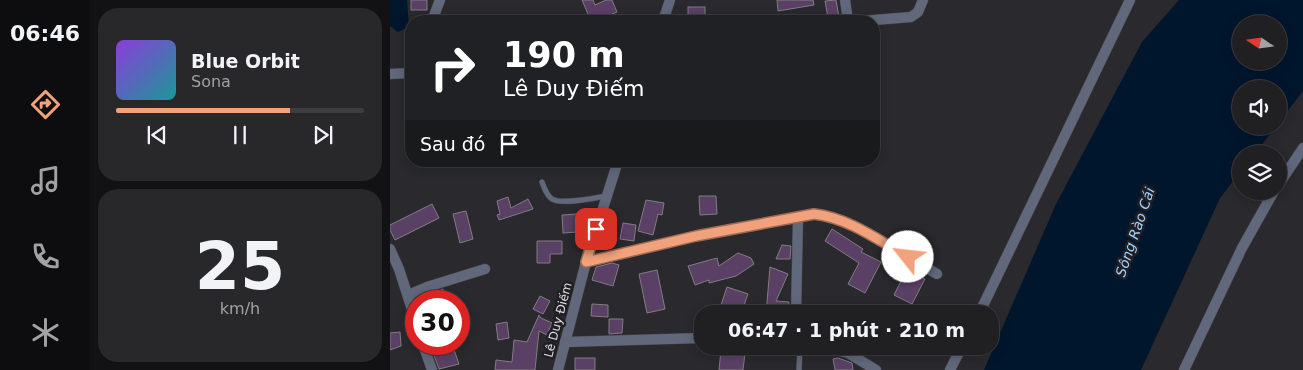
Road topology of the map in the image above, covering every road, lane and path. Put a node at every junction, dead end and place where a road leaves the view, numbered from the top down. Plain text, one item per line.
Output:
1 (440, 0) edge
2 (670, 0) edge
3 (845, 0) edge
4 (922, 0) edge
5 (1130, 0) edge
6 (434, 15) edge
7 (665, 15) edge
8 (847, 15) edge
9 (880, 20) edge
10 (405, 73) edge
11 (390, 74) edge
12 (1303, 148) edge
13 (616, 167) edge
14 (1287, 172) edge
15 (542, 182) dead end
16 (607, 196) junction
17 (1269, 200) edge
18 (798, 218) junction
19 (390, 249) edge
20 (586, 262) junction
21 (485, 269) dead end
22 (937, 274) dead end
23 (406, 290) edge
24 (420, 290) edge
25 (796, 305) edge
26 (983, 305) edge
27 (694, 338) edge
28 (565, 342) junction
29 (427, 355) edge
30 (800, 355) edge
31 (851, 355) edge
32 (958, 355) edge
33 (432, 370) edge
34 (558, 370) edge
35 (799, 370) edge
36 (876, 370) edge
37 (950, 370) edge
38 (1184, 370) edge

1 - 6 street
2 - 7 street
3 - 8 street
4 - 9 street
5 - 26 street
10 - 11 street
12 - 14 street
13 - 16 street, Lê Duy Điếm
15 - 16 lane
16 - 20 street, Lê Duy Điếm
17 - 38 street
18 - 20 street
18 - 22 street
18 - 25 street
19 - 23 street
20 - 28 street, Lê Duy Điếm
21 - 24 street
27 - 28 street
28 - 34 street, Lê Duy Điếm
29 - 33 street
30 - 35 lane
31 - 36 street
32 - 37 street

